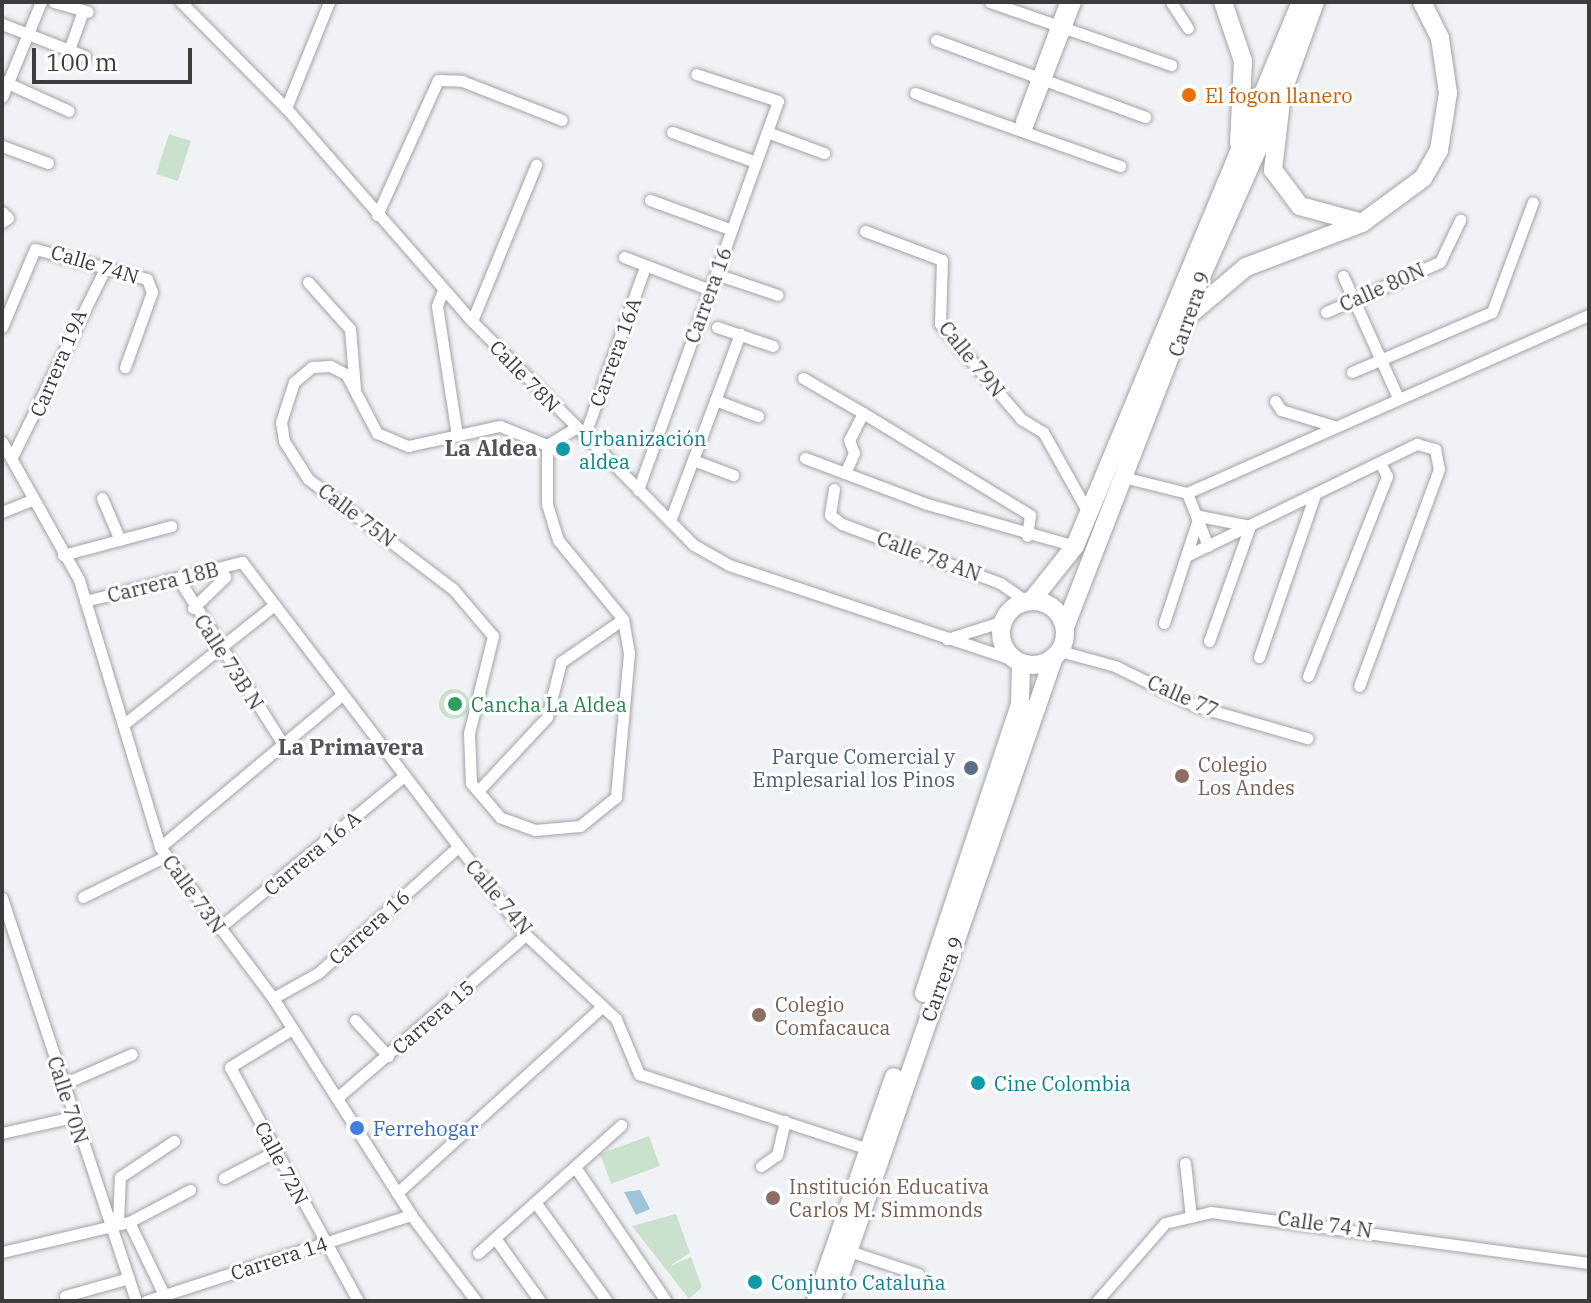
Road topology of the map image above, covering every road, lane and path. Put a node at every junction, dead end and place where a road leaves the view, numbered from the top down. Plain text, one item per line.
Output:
1 (41, 2) edge
2 (54, 2) edge
3 (181, 2) edge
4 (329, 2) edge
5 (990, 2) edge
6 (1065, 2) edge
7 (1075, 2) edge
8 (1171, 2) edge
9 (1223, 2) edge
10 (1301, 2) edge
11 (1315, 2) edge
12 (1422, 2) edge
13 (2, 24) edge
14 (1060, 28) junction
15 (1188, 28) dead end
16 (28, 34) junction
17 (936, 40) dead end
18 (69, 50) junction
19 (85, 56) dead end
20 (1171, 65) dead end
21 (696, 74) dead end
22 (5, 82) edge
23 (1040, 82) junction
24 (915, 93) dead end
25 (1282, 93) junction
26 (2, 97) edge
27 (286, 108) junction
28 (69, 111) dead end
29 (1145, 117) dead end
30 (562, 120) dead end
31 (1022, 130) junction
32 (672, 132) dead end
33 (767, 132) junction
34 (2, 146) edge
35 (824, 153) dead end
36 (1238, 154) junction
37 (756, 162) junction
38 (48, 163) dead end
39 (536, 165) dead end
40 (1120, 166) dead end
41 (650, 200) dead end
42 (1533, 202) dead end
43 (2, 212) edge
44 (377, 215) junction
45 (1460, 220) dead end
46 (2, 222) edge
47 (1362, 223) junction
48 (732, 230) junction
49 (865, 231) dead end
50 (624, 257) dead end
51 (645, 267) junction
52 (105, 269) junction
53 (716, 274) junction
54 (1343, 276) dead end
55 (308, 282) dead end
56 (443, 290) junction
57 (710, 290) junction
58 (778, 295) dead end
59 (1353, 299) junction
60 (1326, 312) dead end
61 (1589, 315) edge
62 (1187, 317) junction
63 (472, 321) junction
64 (2, 327) edge
65 (717, 327) dead end
66 (740, 334) junction
67 (773, 346) dead end
68 (1381, 359) junction
69 (125, 367) dead end
70 (1352, 372) dead end
71 (803, 378) dead end
72 (355, 389) junction
73 (1398, 398) junction
74 (715, 400) junction
75 (1275, 401) dead end
76 (863, 413) junction
77 (758, 416) dead end
78 (1334, 426) junction
79 (580, 432) junction
80 (457, 435) junction
81 (2, 442) edge
82 (547, 445) junction
83 (12, 457) junction
84 (805, 458) dead end
85 (693, 460) junction
86 (1380, 463) junction
87 (845, 473) junction
88 (733, 475) dead end
89 (1127, 478) junction
90 (834, 489) dead end
91 (638, 490) junction
92 (1187, 493) junction
93 (1315, 494) junction
94 (102, 498) dead end
95 (29, 501) junction
96 (2, 512) edge
97 (1089, 514) junction
98 (1199, 516) junction
99 (670, 521) junction
100 (171, 526) dead end
101 (1250, 526) junction
102 (1027, 536) junction
103 (120, 540) junction
104 (1075, 546) junction
105 (1208, 546) junction
106 (63, 555) junction
107 (1186, 556) junction
108 (242, 562) joint
109 (220, 568) junction
110 (178, 578) junction
111 (1029, 600) junction
112 (85, 601) junction
113 (274, 605) junction
114 (193, 608) junction
115 (623, 619) junction
116 (1001, 622) junction
117 (1164, 623) dead end
118 (1065, 627) junction
119 (946, 640) junction
120 (1209, 641) dead end
121 (219, 649) junction
122 (1057, 654) junction
123 (1259, 657) dead end
124 (1019, 662) junction
125 (1308, 676) dead end
126 (1359, 686) dead end
127 (342, 695) junction
128 (124, 724) junction
129 (1307, 738) dead end
130 (283, 744) junction
131 (404, 776) junction
132 (478, 791) junction
133 (458, 847) junction
134 (163, 852) junction
135 (83, 897) dead end
136 (2, 898) edge
137 (5, 919) edge
138 (219, 928) junction
139 (526, 935) junction
140 (273, 998) junction
141 (599, 1009) junction
142 (355, 1020) dead end
143 (292, 1029) junction
144 (132, 1054) dead end
145 (388, 1056) junction
146 (63, 1084) junction
147 (338, 1097) junction
148 (73, 1117) junction
149 (785, 1121) junction
150 (621, 1125) dead end
151 (2, 1133) edge
152 (174, 1141) dead end
153 (868, 1149) junction
154 (276, 1151) junction
155 (1185, 1163) dead end
156 (761, 1166) dead end
157 (575, 1167) junction
158 (224, 1178) dead end
159 (190, 1190) dead end
160 (397, 1193) junction
161 (535, 1202) junction
162 (411, 1215) junction
163 (1191, 1217) junction
164 (119, 1223) junction
165 (495, 1238) junction
166 (325, 1243) junction
167 (849, 1251) junction
168 (2, 1252) edge
169 (478, 1253) dead end
170 (1589, 1263) edge
171 (918, 1274) dead end
172 (129, 1278) junction
173 (65, 1296) dead end
174 (165, 1297) edge
175 (136, 1301) edge
176 (146, 1301) edge
177 (358, 1301) edge
178 (476, 1301) edge
179 (540, 1301) edge
180 (607, 1301) edge
181 (666, 1301) edge
182 (816, 1301) edge
183 (831, 1301) edge
184 (1097, 1301) edge

1 - 16 street
2 - 18 street
3 - 27 street, Calle 78N
4 - 27 street
5 - 14 street
6 - 14 street
7 - 14 street
8 - 15 street
9 - 36 main road
10 - 36 main road, Carrera 9
11 - 25 main road, Carrera 9
12 - 47 main road
13 - 16 street
14 - 20 street
14 - 23 street
16 - 18 street
16 - 22 street
17 - 23 street
18 - 19 street
21 - 33 street, Carrera 16
22 - 26 street
22 - 28 street
23 - 29 street
23 - 31 street
24 - 31 street
25 - 47 main road
25 - 62 main road, Carrera 9
27 - 44 street, Calle 78N
30 - 44 street
31 - 40 street
32 - 37 street
33 - 35 street
33 - 37 street, Carrera 16
34 - 38 street
36 - 97 main road, Carrera 9
37 - 48 street, Carrera 16
39 - 63 street
41 - 48 street
42 - 68 street
43 - 46 street
44 - 56 street, Calle 78N
45 - 59 street, Calle 80N
47 - 62 main road
48 - 53 street, Carrera 16
49 - 97 street, Calle 79N
50 - 51 street
51 - 57 street
51 - 79 street, Carrera 16A
52 - 64 street, Calle 74N
52 - 69 street, Calle 74N
52 - 83 street, Carrera 19A
53 - 57 street, Carrera 16
53 - 58 street
54 - 59 street
55 - 72 street
56 - 63 street, Calle 78N
56 - 80 street
57 - 91 street, Carrera 16
59 - 60 street, Calle 80N
59 - 68 street
61 - 73 street
62 - 89 main road, Carrera 9
63 - 79 street, Calle 78N
65 - 66 street
66 - 67 street
66 - 74 street
68 - 70 street
68 - 73 street
71 - 76 street
72 - 80 street, Calle 75N
72 - 132 street, Calle 75N
73 - 78 street
74 - 77 street
74 - 85 street
75 - 78 street
76 - 87 street
76 - 102 street
78 - 92 street
79 - 82 street
79 - 91 street, Calle 78N
80 - 82 street, Calle 75N
81 - 83 street, Calle 73N
82 - 115 street
83 - 95 street, Calle 73N
84 - 87 street
85 - 88 street
85 - 99 street
86 - 93 street
86 - 125 street
86 - 126 street
87 - 102 street
89 - 92 street
89 - 118 main road, Carrera 9
90 - 111 street, Calle 78 AN
91 - 99 street, Calle 78N
92 - 98 street
93 - 101 street
93 - 123 street
94 - 103 street
95 - 96 street
95 - 106 street, Calle 73N
97 - 104 main road, Carrera 9
98 - 101 street
98 - 105 street
98 - 107 street
99 - 119 street, Calle 78N
100 - 103 street
101 - 105 street
101 - 120 street
102 - 104 street
103 - 106 street
104 - 111 main road, Carrera 9
105 - 107 street
106 - 112 street, Calle 73N
107 - 117 street
108 - 109 street, Carrera 18B
108 - 113 street, Calle 74N
109 - 110 street, Carrera 18B
109 - 114 street
110 - 112 street, Carrera 18B
110 - 114 street, Calle 73B N
111 - 116 main road
111 - 118 main road
112 - 128 street, Calle 73N
113 - 121 street
113 - 127 street, Calle 74N
114 - 121 street, Calle 73B N
115 - 132 street
115 - 132 street
116 - 119 street
116 - 124 main road
118 - 122 main road
119 - 124 street, Calle 78N
121 - 128 street
121 - 130 street, Calle 73B N
122 - 124 main road
122 - 129 street, Calle 77
122 - 167 main road, Carrera 9
124 - 153 main road, Carrera 9
127 - 130 street
127 - 131 street, Calle 74N
128 - 134 street, Calle 73N
130 - 134 street
131 - 133 street, Calle 74N
131 - 138 street, Carrera 16 A
133 - 139 street, Calle 74N
133 - 140 street, Carrera 16
134 - 135 street
134 - 138 street, Calle 73N
136 - 137 street, Calle 70N
137 - 146 street, Calle 70N
138 - 140 street, Calle 73N
139 - 141 street, Calle 74N
139 - 145 street, Carrera 15
140 - 143 street, Calle 73N
141 - 149 street, Calle 74N
141 - 160 street
142 - 145 street
143 - 147 street, Calle 73N
143 - 154 street, Calle 72N
144 - 146 street
145 - 147 street, Carrera 15
146 - 148 street, Calle 70N
147 - 160 street, Calle 73N
148 - 151 street
148 - 164 street, Calle 70N
149 - 153 street, Calle 74N
149 - 156 street
150 - 157 street
152 - 164 street
153 - 182 main road, Carrera 9
154 - 158 street
154 - 166 street, Calle 72N
155 - 163 street
157 - 161 street
157 - 181 street
159 - 164 street
160 - 162 street, Calle 73N
161 - 165 street
161 - 180 street
162 - 166 street, Carrera 14
162 - 178 street, Calle 73N
163 - 170 street, Calle 74 N
163 - 184 street, Calle 74 N
164 - 168 street
164 - 172 street, Calle 70N
164 - 174 street
165 - 169 street
165 - 179 street
166 - 174 street, Carrera 14
166 - 177 street, Calle 72N
167 - 171 street
167 - 183 main road, Carrera 9
172 - 173 street
172 - 175 street, Calle 70N
174 - 176 street, Carrera 14

